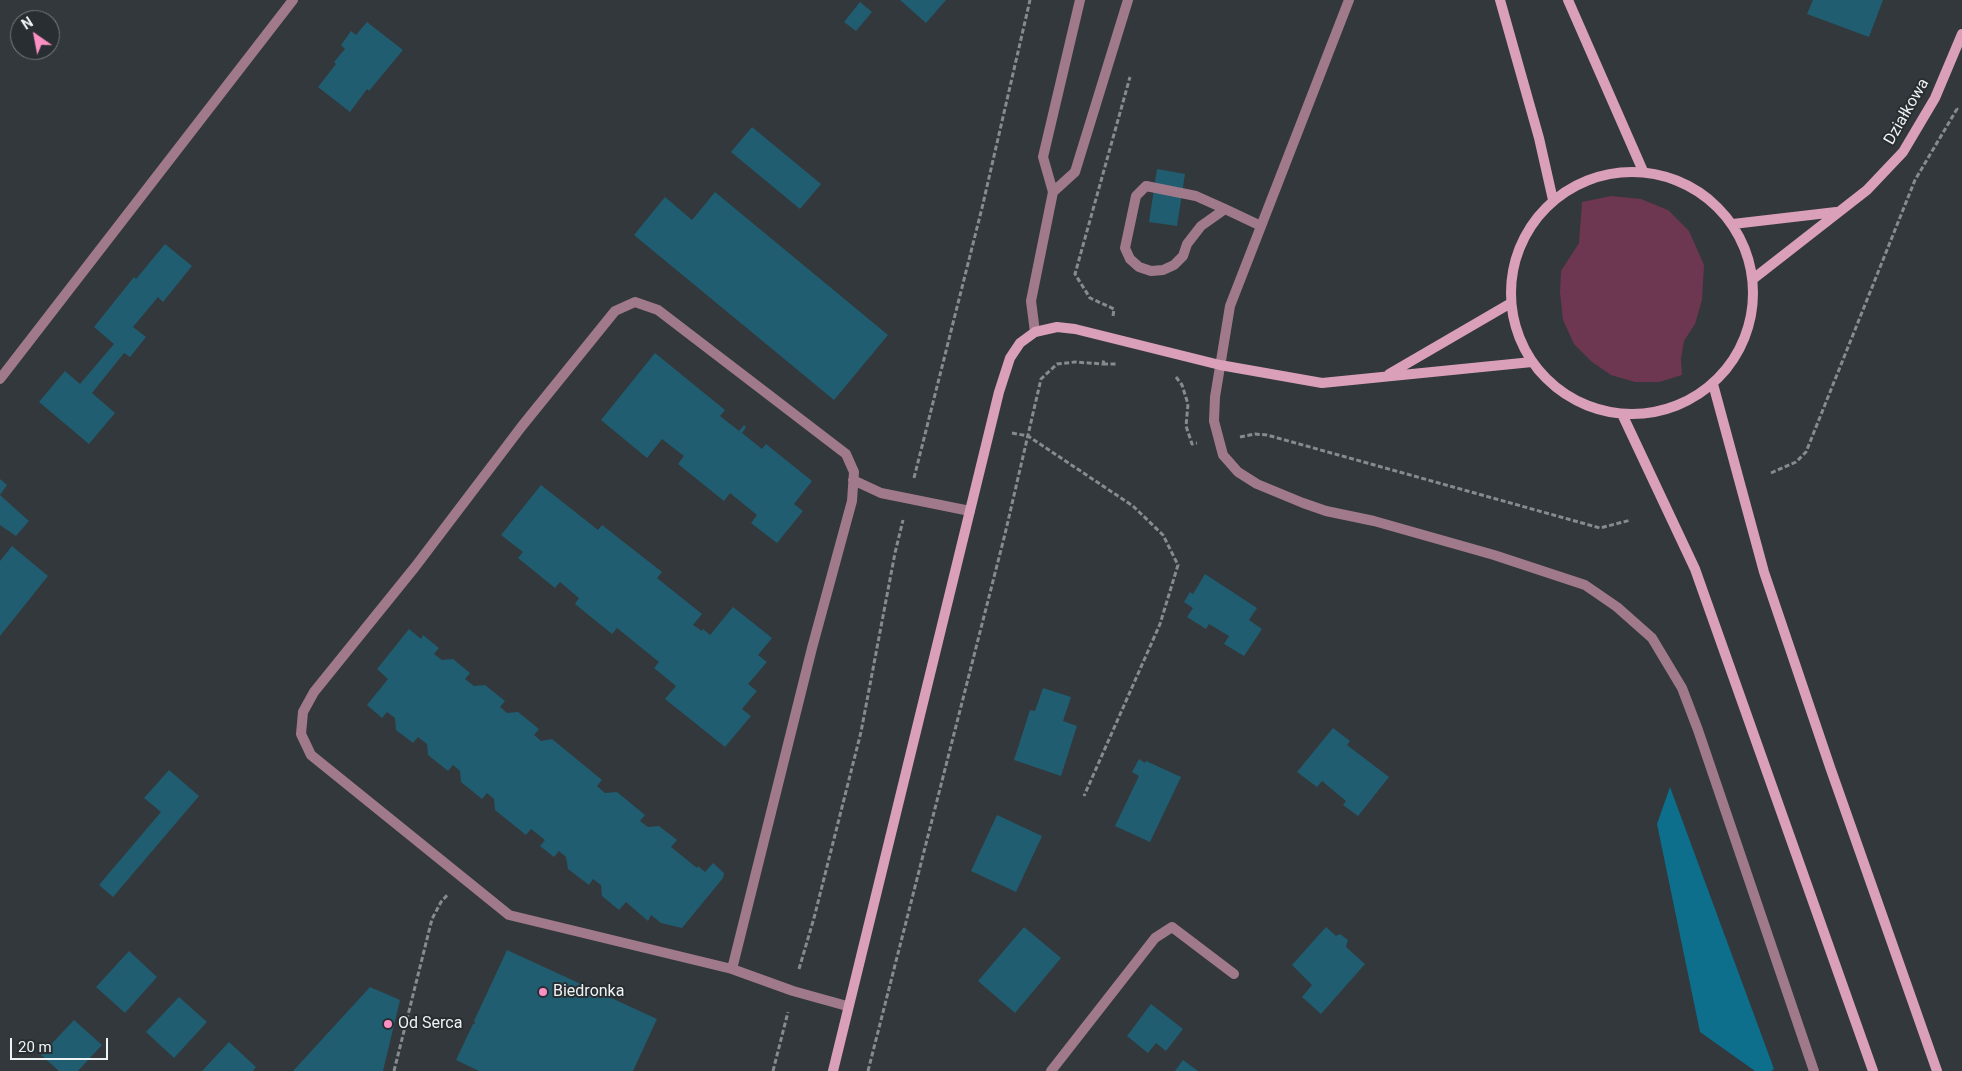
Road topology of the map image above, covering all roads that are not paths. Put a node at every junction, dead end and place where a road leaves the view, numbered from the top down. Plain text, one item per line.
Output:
1 (293, 0) edge
2 (1080, 0) edge
3 (1128, 0) edge
4 (1349, 0) edge
5 (1500, 0) edge
6 (1568, 0) edge
7 (1961, 42) edge
8 (1643, 172) junction
9 (1054, 192) junction
10 (1553, 200) junction
11 (1225, 209) junction
12 (1837, 212) junction
13 (1733, 224) junction
14 (1261, 226) junction
15 (1753, 279) junction
16 (1511, 302) junction
17 (1034, 332) junction
18 (1532, 362) junction
19 (1220, 365) junction
20 (1386, 376) junction
21 (0, 380) edge
22 (1713, 384) junction
23 (1622, 414) junction
24 (853, 480) junction
25 (970, 511) junction
26 (732, 969) junction
27 (1234, 974) dead end
28 (847, 1006) junction
29 (833, 1071) edge
30 (1051, 1071) edge
31 (1814, 1071) edge
32 (1873, 1071) edge
33 (1937, 1071) edge

1 - 21 street
2 - 9 street
3 - 9 street
4 - 14 street
5 - 10 main road
6 - 8 main road
7 - 12 main road, Działkowa
8 - 10 main road
8 - 13 main road
9 - 17 street
10 - 16 main road
11 - 11 street
11 - 14 street
12 - 13 main road, Działkowa
12 - 15 main road, Działkowa
13 - 15 main road
14 - 19 street
15 - 22 main road
16 - 18 main road
16 - 20 main road
17 - 19 main road
17 - 25 main road
18 - 20 main road
18 - 23 main road
19 - 20 main road
19 - 31 street
22 - 23 main road
22 - 33 main road
23 - 32 main road
24 - 25 street
24 - 26 street
24 - 26 street
25 - 28 main road
26 - 28 street
27 - 30 street
28 - 29 main road

